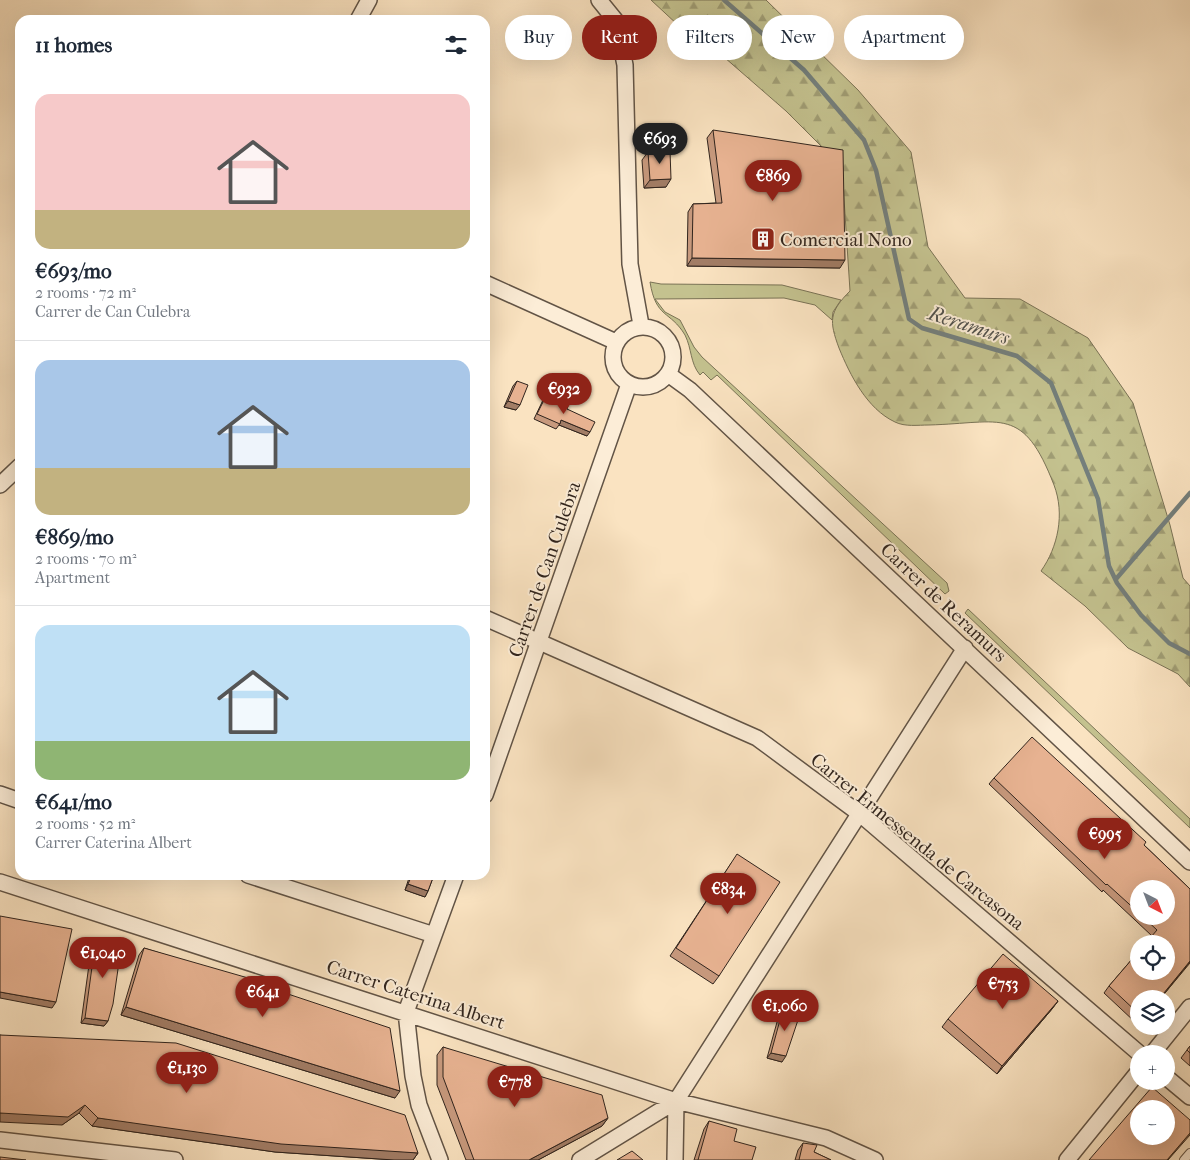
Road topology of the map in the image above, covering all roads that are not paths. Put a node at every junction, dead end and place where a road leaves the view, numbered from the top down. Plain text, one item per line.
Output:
1 (369, 0) edge
2 (599, 0) edge
3 (361, 15) edge
4 (490, 285) edge
5 (641, 325) junction
6 (616, 342) junction
7 (668, 374) junction
8 (628, 384) junction
9 (15, 471) edge
10 (0, 485) edge
11 (490, 620) edge
12 (540, 642) junction
13 (965, 648) junction
14 (490, 781) edge
15 (0, 794) edge
16 (15, 799) edge
17 (860, 814) junction
18 (1190, 862) edge
19 (263, 880) edge
20 (454, 880) edge
21 (0, 882) edge
22 (434, 936) junction
23 (1190, 1007) edge
24 (406, 1012) junction
25 (1130, 1045) edge
26 (1159, 1045) edge
27 (1130, 1081) edge
28 (1175, 1085) edge
29 (1190, 1098) edge
30 (676, 1101) junction
31 (0, 1140) edge
32 (1190, 1154) edge
33 (439, 1159) edge
34 (175, 1160) edge
35 (580, 1160) edge
36 (675, 1160) edge
37 (875, 1160) edge
38 (1067, 1160) edge
39 (1184, 1160) edge

1 - 3 street
2 - 5 street
4 - 6 street
5 - 6 street
5 - 7 street
6 - 8 street
7 - 8 street
7 - 13 street, Carrer de Reramurs
8 - 12 street, Carrer de Can Culebra
9 - 10 street
11 - 12 street, Carrer Ermessenda de Carcasona
12 - 14 street, Carrer de Can Culebra
12 - 17 street, Carrer Ermessenda de Carcasona
13 - 17 street
13 - 18 street, Carrer de Reramurs
15 - 16 street
17 - 25 street, Carrer Ermessenda de Carcasona
17 - 30 street
19 - 22 street
20 - 22 street
21 - 24 street, Carrer Caterina Albert
22 - 24 street
23 - 26 street
24 - 30 street, Carrer Caterina Albert
24 - 33 street
27 - 38 street
28 - 29 street
30 - 35 street
30 - 36 street
30 - 37 street, Carrer Caterina Albert
31 - 34 street
32 - 39 lane

